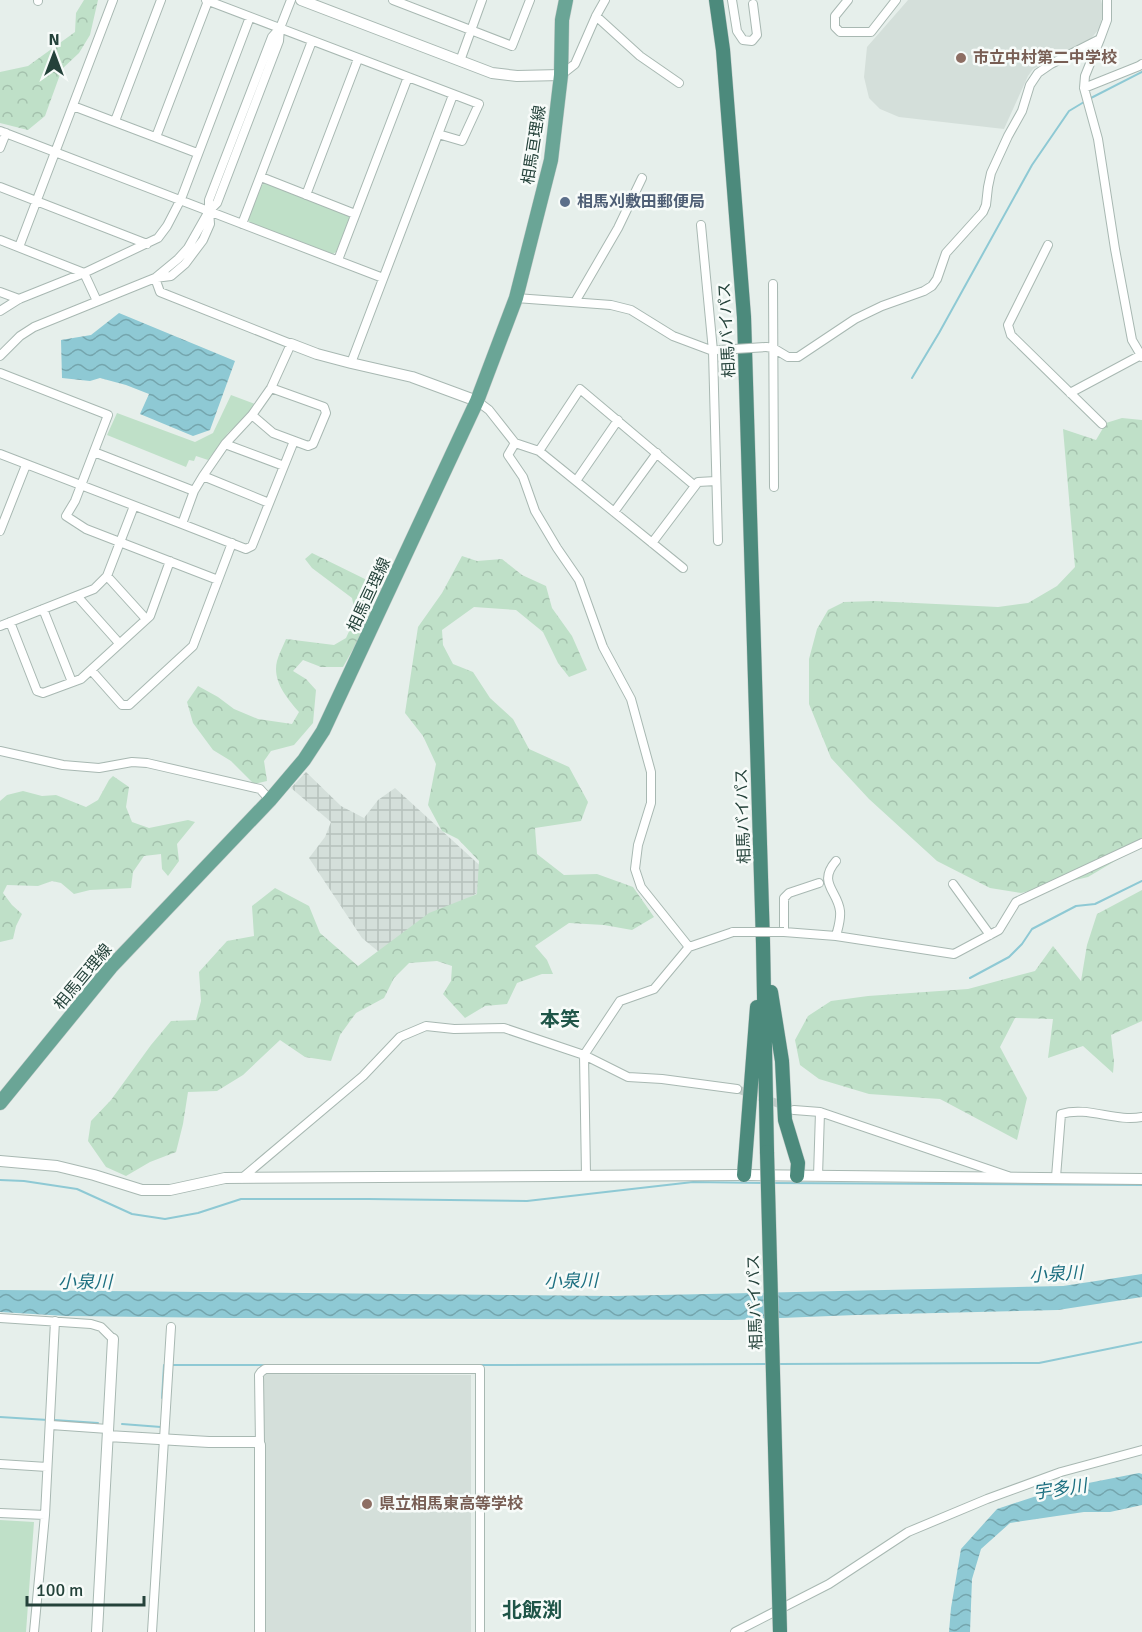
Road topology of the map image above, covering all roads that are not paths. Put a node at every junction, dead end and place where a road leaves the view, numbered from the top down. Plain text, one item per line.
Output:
1 (113, 0) edge
2 (161, 0) edge
3 (291, 0) edge
4 (301, 0) edge
5 (393, 0) edge
6 (482, 0) edge
7 (530, 0) edge
8 (566, 0) edge
9 (605, 0) edge
10 (716, 0) edge
11 (732, 0) edge
12 (848, 0) edge
13 (896, 0) edge
14 (1107, 0) edge
15 (207, 1) edge
16 (753, 4) dead end
17 (596, 16) junction
18 (250, 17) junction
19 (280, 28) junction
20 (471, 30) junction
21 (1100, 39) junction
22 (312, 41) junction
23 (358, 58) junction
24 (460, 61) junction
25 (1142, 63) edge
26 (561, 75) junction
27 (408, 77) junction
28 (680, 83) dead end
29 (1084, 88) junction
30 (453, 95) junction
31 (73, 106) junction
32 (115, 121) junction
33 (3, 132) edge
34 (438, 134) junction
35 (156, 137) junction
36 (0, 148) edge
37 (55, 152) junction
38 (197, 153) junction
39 (261, 177) junction
40 (642, 178) dead end
41 (0, 187) edge
42 (306, 195) junction
43 (181, 199) junction
44 (37, 201) junction
45 (210, 211) junction
46 (354, 214) junction
47 (242, 224) junction
48 (701, 225) dead end
49 (0, 240) edge
50 (147, 244) junction
51 (1048, 245) dead end
52 (20, 247) junction
53 (338, 260) junction
54 (84, 273) junction
55 (155, 278) junction
56 (383, 278) junction
57 (772, 284) dead end
58 (0, 292) edge
59 (516, 297) junction
60 (19, 299) junction
61 (97, 301) junction
62 (575, 302) junction
63 (0, 311) edge
64 (291, 344) junction
65 (770, 348) junction
66 (716, 350) junction
67 (0, 356) edge
68 (1141, 356) edge
69 (351, 363) junction
70 (0, 373) edge
71 (271, 388) junction
72 (1070, 393) junction
73 (477, 401) junction
74 (252, 415) junction
75 (618, 420) junction
76 (1102, 424) dead end
77 (294, 441) junction
78 (515, 443) junction
79 (225, 444) junction
80 (539, 451) junction
81 (94, 452) junction
82 (657, 453) junction
83 (0, 454) edge
84 (26, 465) junction
85 (284, 466) junction
86 (202, 476) junction
87 (576, 481) junction
88 (716, 481) junction
89 (81, 486) junction
90 (695, 486) junction
91 (774, 487) dead end
92 (194, 491) junction
93 (269, 503) junction
94 (134, 506) junction
95 (614, 512) junction
96 (182, 524) junction
97 (0, 531) edge
98 (718, 541) dead end
99 (120, 542) junction
100 (232, 543) junction
101 (652, 543) junction
102 (170, 561) junction
103 (683, 568) dead end
104 (107, 576) junction
105 (218, 580) junction
106 (77, 596) junction
107 (43, 609) junction
108 (146, 619) junction
109 (10, 622) junction
110 (0, 626) edge
111 (119, 643) junction
112 (91, 670) junction
113 (72, 682) junction
114 (0, 751) edge
115 (270, 800) junction
116 (1142, 843) edge
117 (836, 861) dead end
118 (819, 883) dead end
119 (953, 884) dead end
120 (784, 932) junction
121 (990, 935) junction
122 (836, 936) junction
123 (763, 943) junction
124 (689, 947) junction
125 (584, 1055) junction
126 (737, 1089) tunnel mouth
127 (0, 1103) edge
128 (794, 1110) tunnel mouth
129 (820, 1112) junction
130 (1142, 1117) edge
131 (0, 1161) edge
132 (586, 1175) junction
133 (744, 1175) junction
134 (797, 1176) junction
135 (818, 1176) junction
136 (1011, 1177) junction
137 (242, 1178) junction
138 (1056, 1178) junction
139 (1142, 1179) edge
140 (0, 1318) edge
141 (55, 1321) junction
142 (171, 1327) dead end
143 (113, 1339) joint
144 (51, 1421) junction
145 (108, 1433) junction
146 (165, 1440) junction
147 (260, 1445) junction
148 (1142, 1450) edge
149 (0, 1464) edge
150 (47, 1467) junction
151 (0, 1513) edge
152 (45, 1515) junction
153 (34, 1632) edge
154 (97, 1632) edge
155 (152, 1632) edge
156 (260, 1632) edge
157 (480, 1632) edge
158 (735, 1632) edge
159 (780, 1632) edge

1 - 31 street
2 - 32 street
3 - 19 street
4 - 24 street
5 - 20 street
6 - 20 street
7 - 20 street
8 - 26 main road, 相馬亘理線
9 - 17 street
10 - 123 highway, 相馬バイパス
11 - 16 street
12 - 13 street
14 - 21 street
15 - 18 street
15 - 35 street
17 - 26 street
17 - 28 street
18 - 19 street
18 - 38 street
19 - 22 street
19 - 45 street
20 - 24 street
21 - 29 street
21 - 65 street
22 - 23 street
22 - 39 street
23 - 27 street
23 - 42 street
24 - 26 street
25 - 29 street
26 - 59 main road, 相馬亘理線
27 - 30 street
27 - 46 street
29 - 68 street
30 - 34 street
30 - 34 street
31 - 32 street
31 - 37 street
32 - 35 street
33 - 36 street
33 - 37 street
34 - 56 street
35 - 38 street
37 - 43 street
37 - 44 street
38 - 43 street
39 - 42 street
39 - 47 street
40 - 62 street
41 - 44 street
42 - 46 street
43 - 45 street
43 - 50 street
44 - 50 street
44 - 52 street
45 - 47 street
45 - 55 street
46 - 53 street
47 - 53 street
48 - 66 street
49 - 52 street
50 - 54 street
51 - 72 street
52 - 54 street
53 - 56 street
54 - 60 street
54 - 61 street
55 - 61 street
55 - 64 street
56 - 69 street
57 - 65 street
58 - 60 street
59 - 62 street
59 - 73 main road, 相馬亘理線
60 - 63 street
61 - 67 street
62 - 66 street
64 - 69 street
64 - 71 street
65 - 66 street, bridge
65 - 91 street
66 - 88 street
68 - 72 street
69 - 73 street
70 - 81 street
71 - 74 street
71 - 77 street
72 - 76 street
73 - 78 street
73 - 115 main road, 相馬亘理線
74 - 77 street
74 - 79 street
75 - 80 street
75 - 82 street
75 - 87 street
77 - 85 street
78 - 80 street
78 - 124 street
79 - 85 street
79 - 86 street
80 - 87 street
81 - 89 street
81 - 92 street
82 - 90 street
82 - 95 street
83 - 84 street
84 - 89 street
84 - 97 street
85 - 93 street
86 - 92 street
86 - 93 street
87 - 95 street
88 - 90 street
88 - 98 street
89 - 94 street
89 - 99 street
90 - 101 street
92 - 96 street
93 - 100 street
94 - 96 street
94 - 99 street
95 - 101 street
96 - 100 street
99 - 102 street
99 - 104 street
100 - 105 street
101 - 103 street
102 - 105 street
102 - 108 street
104 - 106 street
104 - 108 street
105 - 112 street
106 - 107 street
106 - 111 street
107 - 109 street
107 - 113 street
108 - 111 street
109 - 110 street
109 - 113 street
111 - 112 street
112 - 113 street
114 - 115 street
115 - 127 main road, 相馬亘理線
116 - 121 street
117 - 122 street
118 - 120 street
119 - 121 street
120 - 122 street
120 - 124 street, bridge
121 - 122 street
123 - 133 highway
123 - 134 highway
123 - 159 highway, 相馬バイパス, bridge
124 - 125 street
125 - 126 street
125 - 132 street
125 - 137 street
128 - 129 street
129 - 135 street
129 - 136 street
130 - 138 street
131 - 137 street
132 - 133 street
132 - 137 street
133 - 134 street
134 - 135 street
135 - 136 street
136 - 138 street
138 - 139 street
140 - 141 street
141 - 143 street
141 - 144 street
142 - 146 street
143 - 145 street
144 - 145 street
144 - 150 street
145 - 146 street
145 - 154 street
146 - 147 street
146 - 155 street
147 - 156 street
147 - 157 street
148 - 158 street
149 - 150 street
150 - 152 street
151 - 152 street
152 - 153 street

